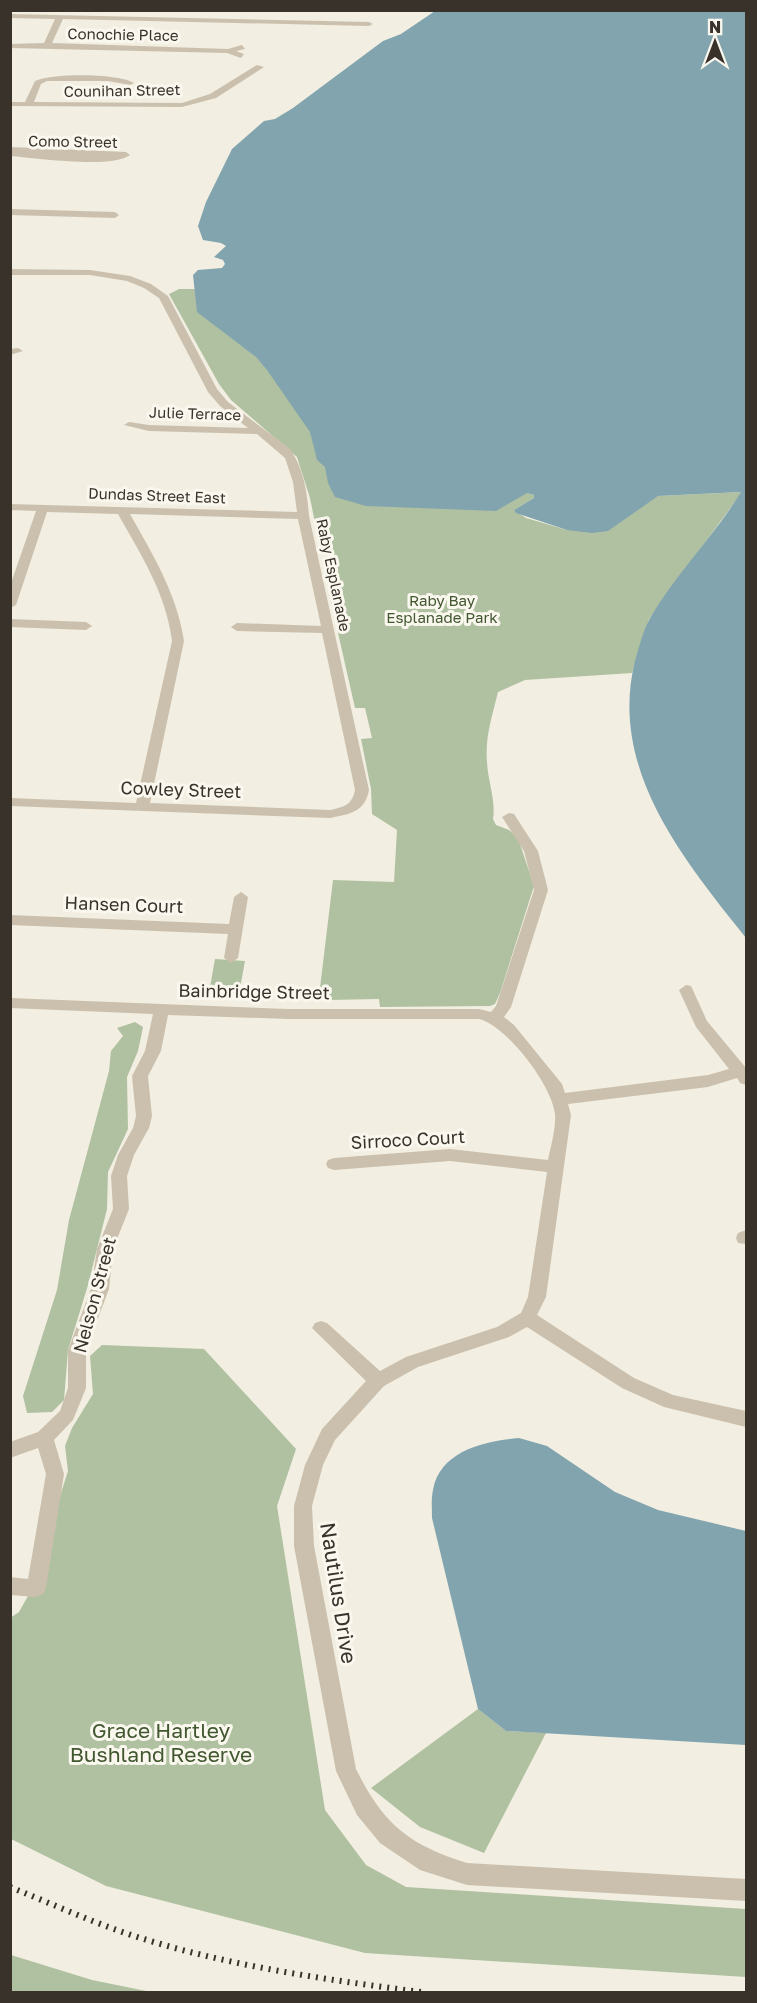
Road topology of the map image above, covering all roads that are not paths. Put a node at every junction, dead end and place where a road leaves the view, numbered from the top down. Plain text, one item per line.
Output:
1 (306, 10) edge
2 (37, 14) edge
3 (10, 16) edge
4 (60, 17) junction
5 (304, 23) junction
6 (369, 24) dead end
7 (47, 45) junction
8 (10, 46) edge
9 (242, 51) dead end
10 (260, 67) dead end
11 (130, 83) dead end
12 (10, 104) edge
13 (28, 105) junction
14 (10, 152) edge
15 (10, 212) edge
16 (115, 215) dead end
17 (10, 272) edge
18 (129, 425) dead end
19 (260, 431) junction
20 (10, 507) edge
21 (43, 508) junction
22 (122, 510) junction
23 (303, 516) junction
24 (10, 605) edge
25 (10, 623) edge
26 (86, 626) dead end
27 (237, 627) dead end
28 (328, 630) junction
29 (10, 802) edge
30 (142, 807) junction
31 (350, 810) joint
32 (509, 817) dead end
33 (241, 897) dead end
34 (10, 920) edge
35 (236, 928) junction
36 (231, 957) dead end
37 (686, 990) dead end
38 (10, 1003) edge
39 (162, 1009) junction
40 (495, 1018) junction
41 (743, 1075) edge
42 (560, 1099) junction
43 (334, 1164) dead end
44 (555, 1167) junction
45 (527, 1318) junction
46 (321, 1328) dead end
47 (378, 1381) junction
48 (747, 1419) edge
49 (44, 1438) junction
50 (10, 1450) edge
51 (10, 1586) edge
52 (747, 1890) edge

1 - 5 street
2 - 3 street
2 - 4 street
4 - 5 street
4 - 7 street, Conochie Place
5 - 6 street
7 - 8 street
7 - 9 street, Conochie Place
10 - 13 street, Counihan Street
11 - 13 street
12 - 13 street, Counihan Street
14 - 14 street, Como Street
15 - 16 street
17 - 19 street, Raby Esplanade
18 - 19 street, Julie Terrace
19 - 23 street, Raby Esplanade
20 - 21 street, Dundas Street East
21 - 22 street, Dundas Street East
21 - 24 street
22 - 23 street, Dundas Street East
22 - 30 street
23 - 28 street, Raby Esplanade
25 - 26 street
27 - 28 street
28 - 31 street, Raby Esplanade
29 - 30 street, Cowley Street
30 - 31 street, Cowley Street
32 - 40 street
33 - 35 street
34 - 35 street, Hansen Court
35 - 36 street
37 - 41 street
38 - 39 street, Bainbridge Street
39 - 40 street, Bainbridge Street
39 - 49 street, Nelson Street
40 - 42 street
41 - 42 street
42 - 44 street
43 - 44 street, Sirroco Court
44 - 45 street
45 - 47 street, Nautilus Drive
45 - 48 street
46 - 47 street
47 - 52 street, Nautilus Drive
49 - 50 street
49 - 51 street

